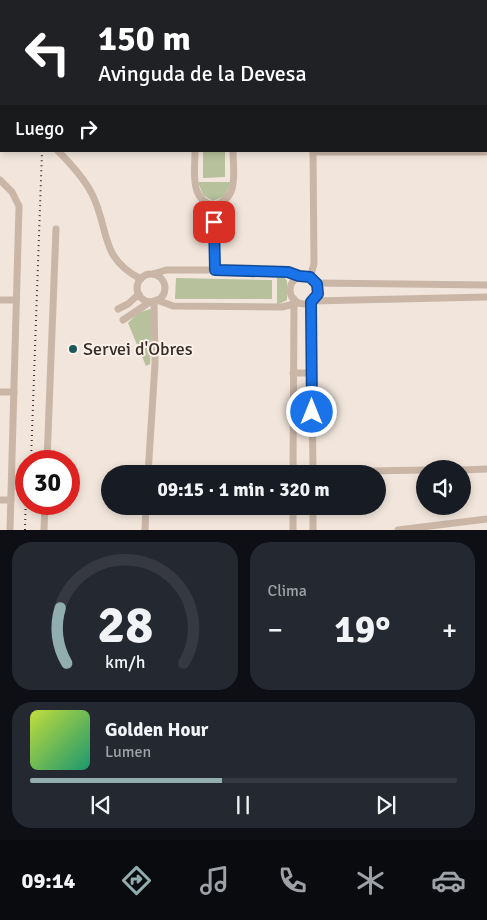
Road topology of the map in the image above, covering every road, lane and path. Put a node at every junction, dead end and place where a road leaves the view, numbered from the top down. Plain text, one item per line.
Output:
1 (59, 152) edge
2 (195, 152) edge
3 (233, 152) edge
4 (313, 152) edge
5 (487, 152) edge
6 (0, 180) edge
7 (214, 204) junction
8 (56, 229) dead end
9 (215, 270) junction
10 (153, 274) junction
11 (299, 276) junction
12 (310, 277) junction
13 (141, 278) junction
14 (317, 284) junction
15 (487, 285) edge
16 (139, 294) junction
17 (487, 297) edge
18 (0, 300) edge
19 (16, 300) junction
20 (154, 301) junction
21 (312, 301) junction
22 (295, 302) junction
23 (118, 309) dead end
24 (123, 320) dead end
25 (293, 373) junction
26 (312, 373) junction
27 (0, 392) edge
28 (14, 392) junction
29 (47, 450) edge
30 (148, 465) edge
31 (293, 465) edge
32 (313, 465) edge
33 (487, 469) edge
34 (416, 470) edge
35 (471, 470) edge
36 (386, 471) edge
37 (0, 500) edge
38 (11, 500) junction
39 (45, 515) edge
40 (146, 515) edge
41 (293, 515) edge
42 (313, 515) edge
43 (487, 519) edge
44 (10, 530) edge
45 (44, 530) edge
46 (145, 530) edge
47 (293, 530) edge
48 (313, 530) edge
49 (398, 530) edge

1 - 13 street
2 - 7 street
3 - 7 street
4 - 5 street
4 - 12 street
6 - 19 street
7 - 9 street
8 - 29 street
9 - 10 street
9 - 11 street
10 - 13 street
10 - 20 street
11 - 12 street
11 - 22 street
12 - 14 street
13 - 16 street
14 - 15 street
14 - 21 street
16 - 20 street
16 - 23 street
17 - 21 street
18 - 19 street
19 - 28 street
20 - 22 street
20 - 24 street
20 - 30 street
21 - 22 street
21 - 26 street
22 - 25 street
25 - 26 street
25 - 31 street
26 - 32 street
27 - 28 street
28 - 38 street
33 - 35 street
34 - 36 street
37 - 38 street
38 - 44 street
39 - 45 street
40 - 46 street
41 - 47 street
42 - 48 street
43 - 49 street

